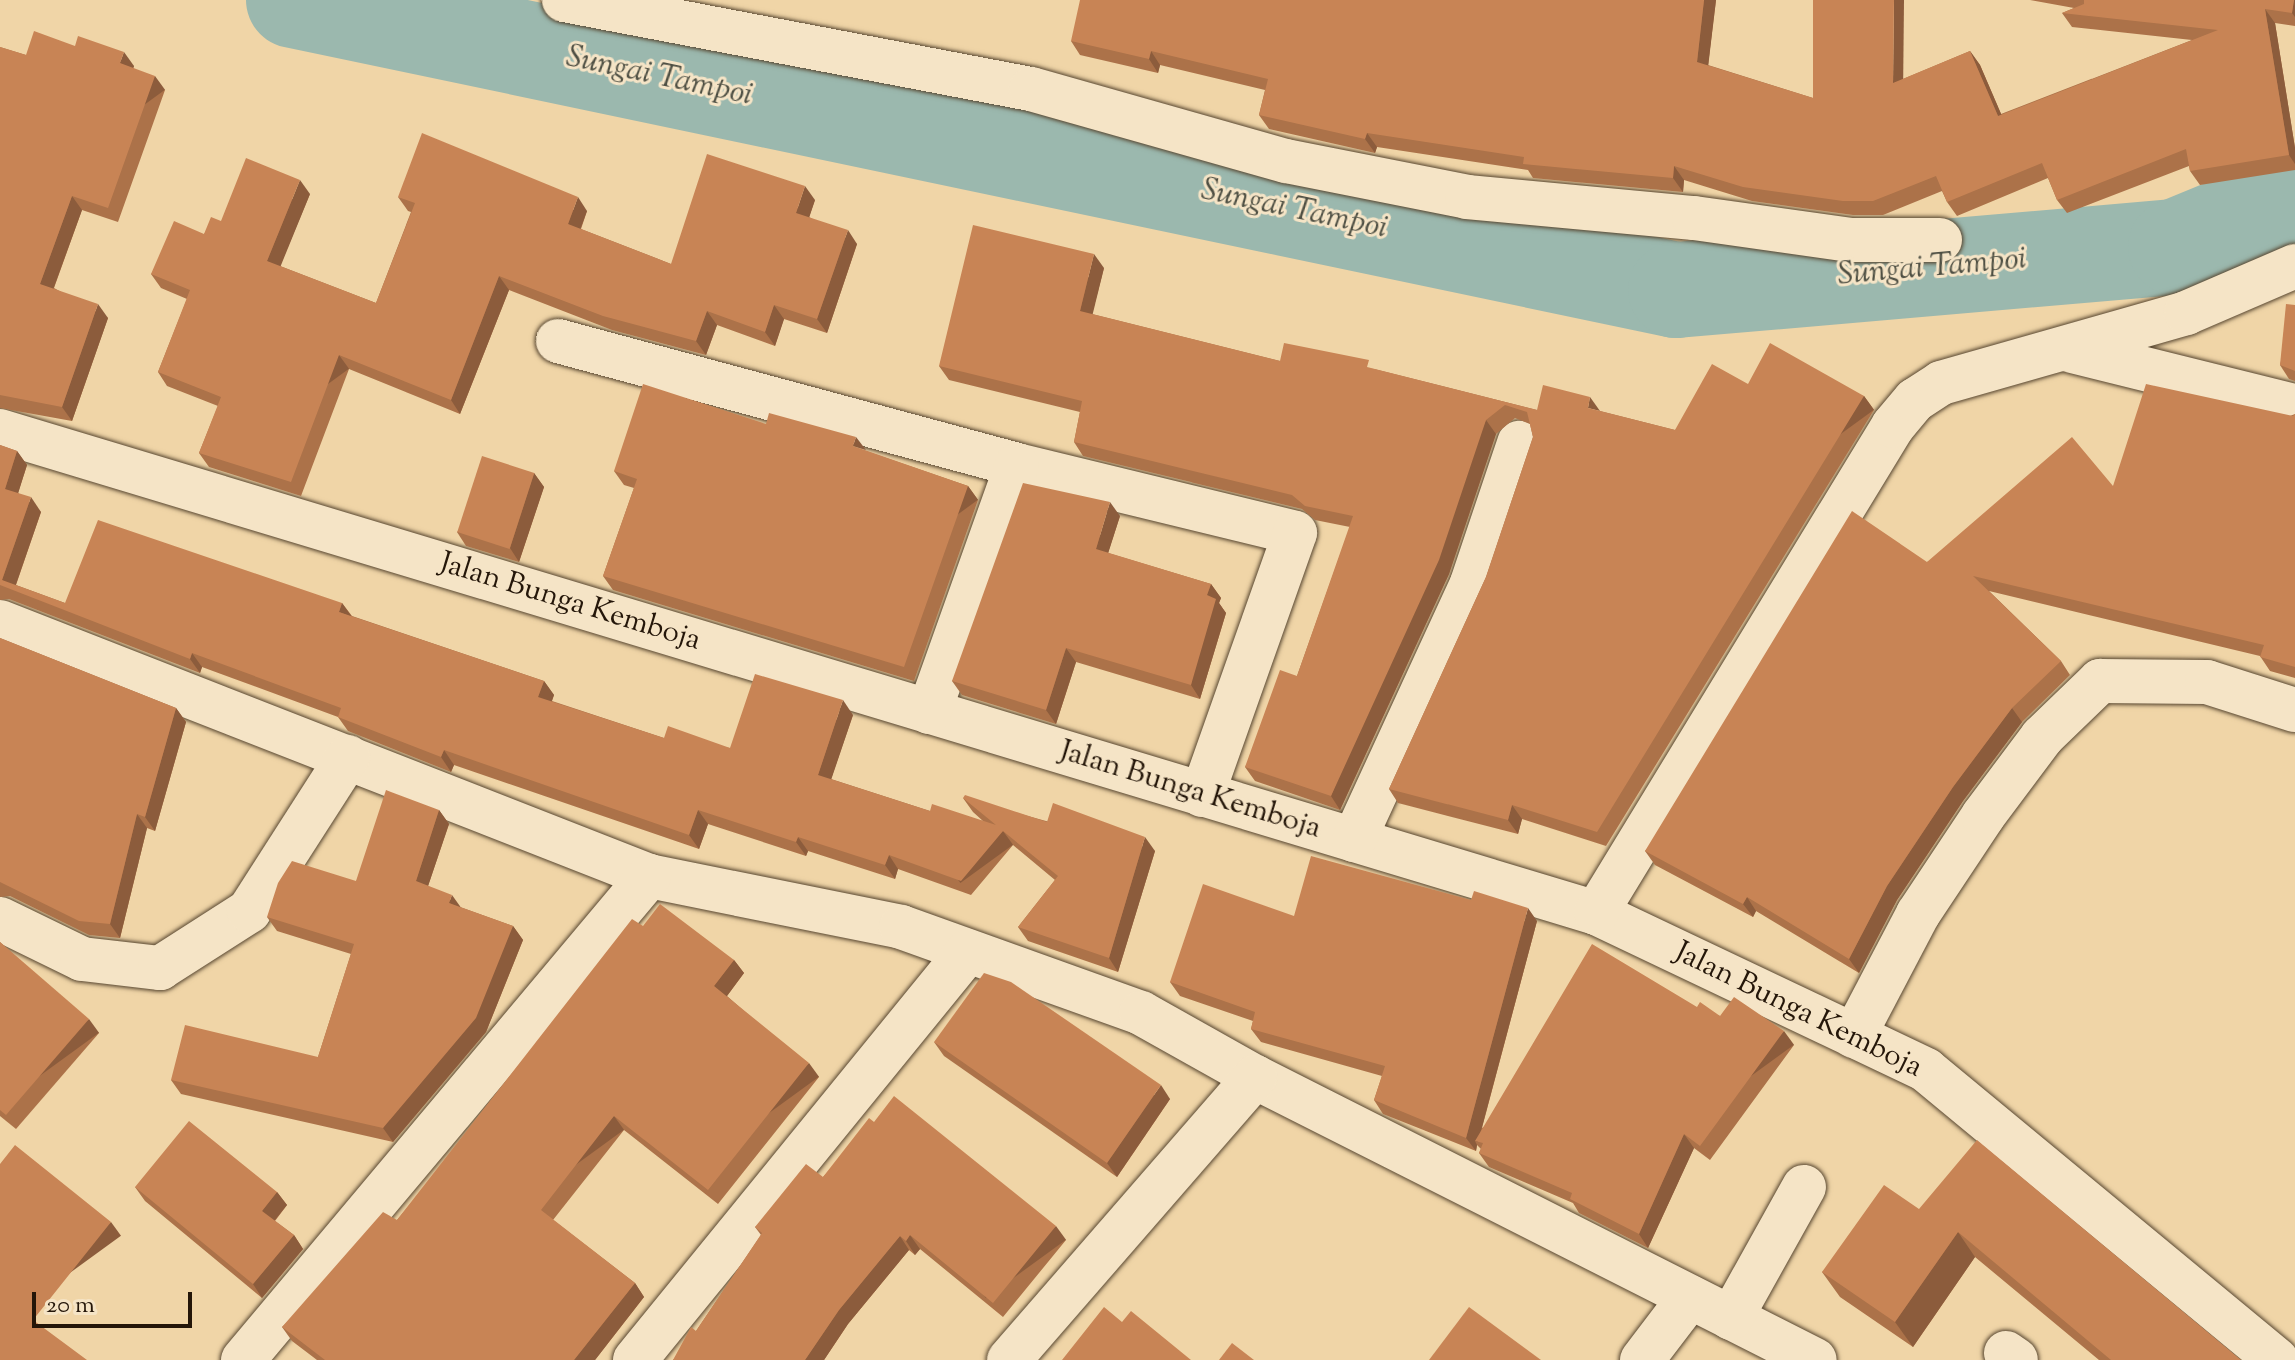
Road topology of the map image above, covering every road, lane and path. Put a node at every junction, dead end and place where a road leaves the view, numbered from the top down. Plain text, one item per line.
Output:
1 (564, 0) edge
2 (1940, 240) dead end
3 (2295, 266) edge
4 (558, 341) dead end
5 (2066, 350) junction
6 (2295, 406) edge
7 (0, 431) edge
8 (1519, 443) dead end
9 (1017, 465) junction
10 (0, 622) edge
11 (2295, 710) edge
12 (929, 712) junction
13 (348, 757) junction
14 (1202, 795) junction
15 (1354, 840) junction
16 (649, 876) junction
17 (1596, 913) junction
18 (0, 919) edge
19 (968, 951) junction
20 (1854, 1036) junction
21 (1255, 1077) junction
22 (1804, 1187) dead end
23 (1690, 1297) junction
24 (1731, 1318) junction
25 (243, 1360) edge
26 (635, 1360) edge
27 (1009, 1360) edge
28 (1642, 1360) edge
29 (1815, 1360) edge
30 (2276, 1360) edge

1 - 2 street
3 - 5 street
4 - 9 street
5 - 6 street
5 - 17 street
7 - 12 street, Jalan Bunga Kemboja
8 - 15 street
9 - 12 street
9 - 14 street
10 - 13 street
11 - 20 street
12 - 14 street, Jalan Bunga Kemboja
13 - 16 street
13 - 18 street
14 - 15 street, Jalan Bunga Kemboja
15 - 17 street, Jalan Bunga Kemboja
16 - 19 street
16 - 25 street
17 - 20 street, Jalan Bunga Kemboja
19 - 21 street
19 - 26 street
20 - 30 street, Jalan Bunga Kemboja
21 - 23 street
21 - 27 street
22 - 24 street
23 - 24 street
23 - 28 street
24 - 29 street

